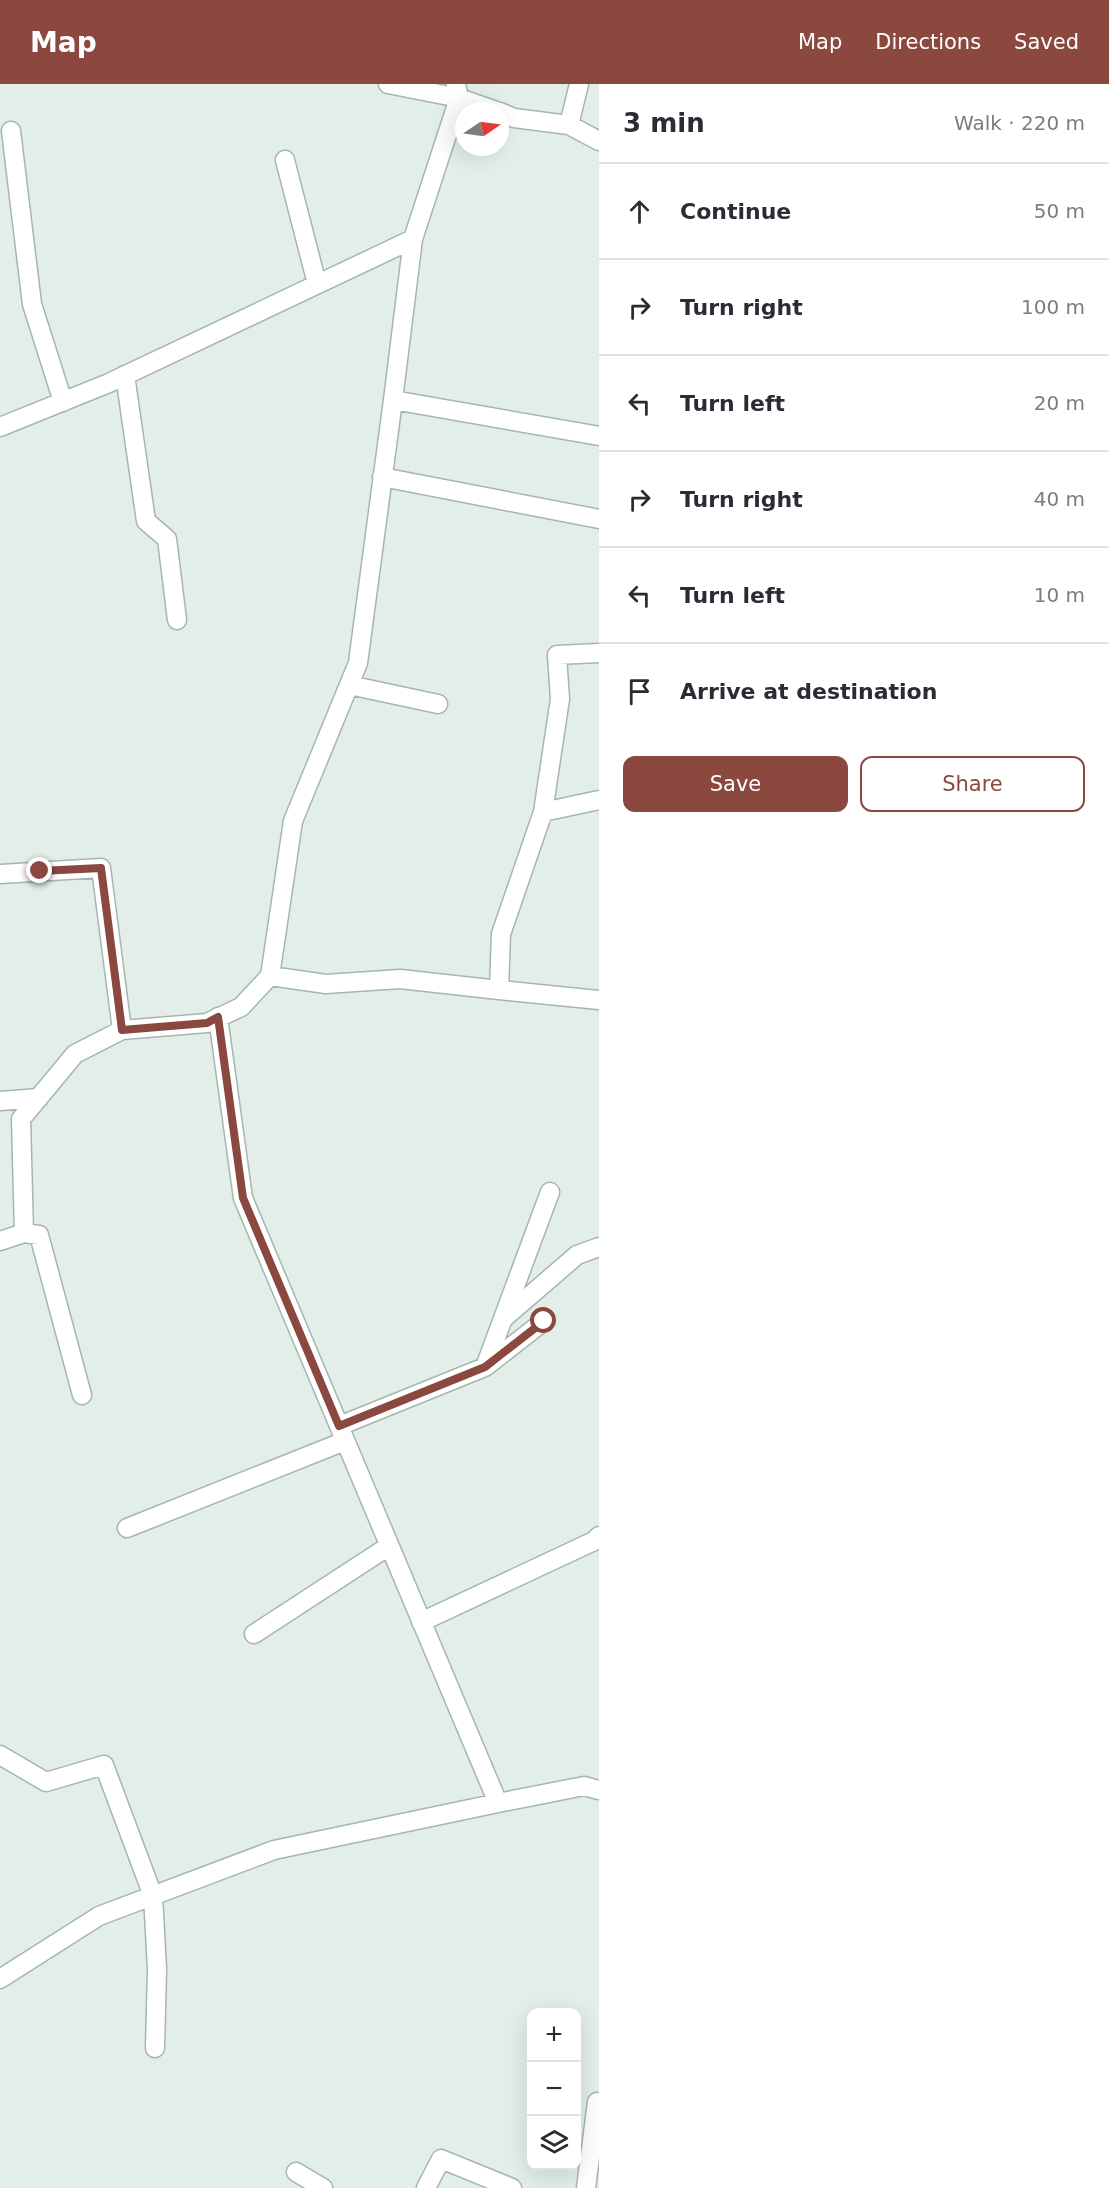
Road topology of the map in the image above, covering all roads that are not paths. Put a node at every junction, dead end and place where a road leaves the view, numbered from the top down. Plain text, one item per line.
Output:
1 (388, 84) edge
2 (579, 84) edge
3 (457, 91) edge
4 (478, 102) edge
5 (509, 116) edge
6 (569, 125) junction
7 (11, 131) dead end
8 (599, 141) edge
9 (285, 160) dead end
10 (413, 239) junction
11 (317, 284) junction
12 (125, 375) junction
13 (393, 400) junction
14 (63, 402) junction
15 (0, 427) edge
16 (599, 436) edge
17 (382, 477) junction
18 (599, 519) edge
19 (177, 620) dead end
20 (599, 653) edge
21 (349, 685) junction
22 (438, 704) dead end
23 (599, 800) edge
24 (543, 812) junction
25 (0, 873) edge
26 (270, 976) junction
27 (499, 990) junction
28 (599, 1000) edge
29 (218, 1017) junction
30 (122, 1030) junction
31 (39, 1098) junction
32 (0, 1101) edge
33 (550, 1192) dead end
34 (24, 1233) junction
35 (0, 1241) edge
36 (599, 1247) edge
37 (503, 1319) junction
38 (544, 1321) dead end
39 (485, 1367) junction
40 (82, 1395) dead end
41 (342, 1434) junction
42 (127, 1528) dead end
43 (599, 1536) edge
44 (389, 1546) junction
45 (421, 1622) junction
46 (254, 1634) dead end
47 (0, 1755) edge
48 (599, 1790) edge
49 (498, 1803) junction
50 (153, 1896) junction
51 (0, 1979) edge
52 (155, 2048) dead end
53 (597, 2102) dead end
54 (296, 2172) dead end
55 (323, 2188) edge
56 (426, 2188) edge
57 (512, 2188) edge
58 (586, 2188) edge

1 - 3 street
2 - 6 street
3 - 4 street
3 - 10 street
5 - 6 street
6 - 8 street
7 - 14 street
9 - 11 street
10 - 11 street
10 - 13 street
11 - 12 street
12 - 14 street
12 - 19 street
13 - 16 street
13 - 17 street
14 - 15 street
17 - 18 street
17 - 21 street
20 - 24 street
21 - 22 street
21 - 26 street
23 - 24 street
24 - 27 street
25 - 30 street
26 - 27 street
26 - 29 street
27 - 28 street
29 - 30 street
29 - 41 street
30 - 31 street
31 - 32 street
31 - 34 street
33 - 37 street
34 - 35 street
34 - 40 street
36 - 37 street
37 - 39 street
38 - 39 street
39 - 41 street
41 - 42 street
41 - 44 street
43 - 45 street
44 - 45 street
44 - 46 street
45 - 49 street
47 - 50 street
48 - 49 street
49 - 50 street
50 - 51 street
50 - 52 street
53 - 58 street
54 - 55 street
56 - 57 street

